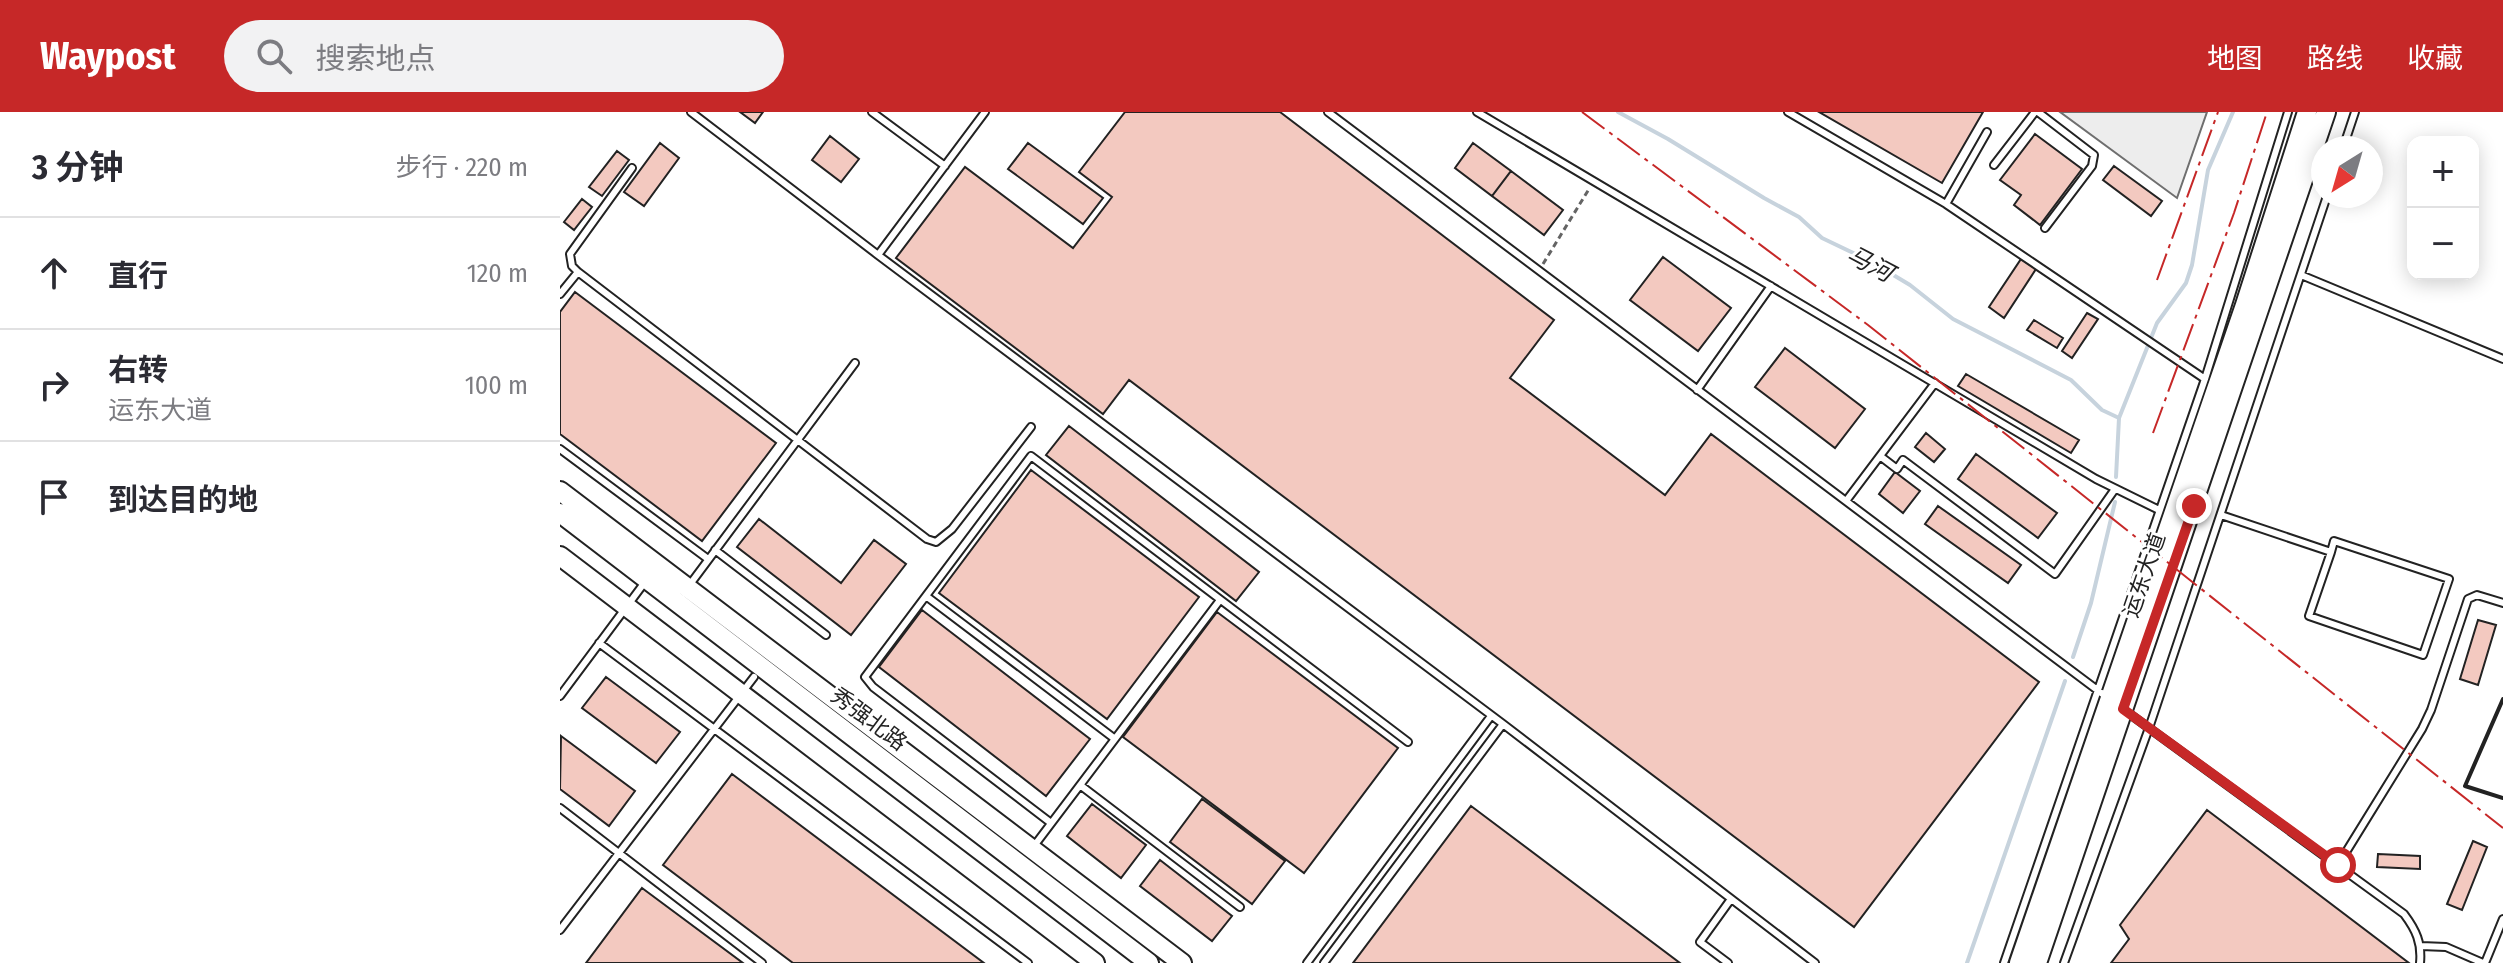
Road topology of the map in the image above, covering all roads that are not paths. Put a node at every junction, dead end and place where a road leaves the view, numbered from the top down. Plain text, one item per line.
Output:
1 (691, 112) edge
2 (872, 112) edge
3 (985, 112) edge
4 (1328, 112) edge
5 (1477, 112) edge
6 (1788, 112) edge
7 (2036, 112) edge
8 (2288, 112) edge
9 (2307, 112) edge
10 (2326, 112) edge
11 (2355, 112) edge
12 (1987, 132) dead end
13 (2347, 136) edge
14 (1994, 165) dead end
15 (945, 166) junction
16 (632, 168) dead end
17 (1946, 204) junction
18 (2323, 208) edge
19 (2045, 228) dead end
20 (878, 255) junction
21 (578, 272) junction
22 (2301, 275) junction
23 (1771, 286) junction
24 (560, 294) edge
25 (2503, 359) edge
26 (855, 363) dead end
27 (2205, 379) junction
28 (1935, 383) junction
29 (1697, 390) junction
30 (1031, 427) dead end
31 (798, 440) junction
32 (560, 449) edge
33 (1880, 456) junction
34 (2115, 489) junction
35 (560, 491) edge
36 (1846, 501) junction
37 (2159, 510) junction
38 (560, 513) edge
39 (2221, 515) junction
40 (560, 529) edge
41 (715, 550) junction
42 (2331, 552) junction
43 (560, 556) edge
44 (708, 559) junction
45 (643, 585) junction
46 (926, 596) junction
47 (677, 600) junction
48 (1220, 600) junction
49 (2503, 603) edge
50 (627, 607) junction
51 (826, 635) dead end
52 (599, 643) junction
53 (754, 677) junction
54 (741, 694) junction
55 (560, 696) edge
56 (2110, 699) junction
57 (1491, 716) junction
58 (1503, 724) junction
59 (2149, 728) junction
60 (714, 729) junction
61 (1115, 739) junction
62 (1408, 742) dead end
63 (1080, 785) junction
64 (560, 808) edge
65 (1051, 823) junction
66 (1032, 849) junction
67 (619, 853) junction
68 (2338, 865) junction
69 (1016, 869) junction
70 (1731, 899) junction
71 (1240, 907) dead end
72 (2503, 919) edge
73 (560, 930) edge
74 (2421, 946) junction
75 (762, 963) edge
76 (1028, 963) edge
77 (1095, 963) edge
78 (1129, 963) edge
79 (1149, 963) edge
80 (1182, 963) edge
81 (1307, 963) edge
82 (1324, 963) edge
83 (1728, 963) edge
84 (1814, 963) edge
85 (2004, 963) edge
86 (2019, 963) edge
87 (2037, 963) edge
88 (2064, 963) edge
89 (2420, 963) edge
90 (2484, 963) edge

1 - 20 lane
2 - 15 lane
3 - 15 lane
4 - 29 lane
5 - 23 lane
6 - 17 lane
7 - 14 lane
7 - 19 lane
8 - 27 lane
9 - 56 street, 运东大道
10 - 56 street, 运东大道
11 - 13 lane
12 - 17 lane
15 - 20 lane
16 - 21 lane
17 - 27 lane
18 - 22 lane
20 - 57 lane
21 - 24 lane
21 - 31 lane
22 - 25 lane
22 - 39 lane
23 - 28 lane
23 - 29 lane
26 - 31 lane
27 - 37 lane
28 - 33 lane
28 - 34 lane
29 - 36 lane
30 - 31 lane
31 - 41 lane
32 - 44 lane
33 - 34 lane
33 - 36 lane
34 - 37 lane
35 - 47 street
36 - 56 lane
37 - 56 lane
38 - 45 street, 秀强北路
39 - 42 lane
39 - 59 lane
40 - 45 street, 秀强北路
41 - 44 lane
41 - 51 lane
42 - 42 lane
43 - 50 street
44 - 47 lane
45 - 47 street, 秀强北路
45 - 50 lane
46 - 48 lane
46 - 61 lane
46 - 65 lane
47 - 53 street, 秀强北路
47 - 66 street
47 - 69 street, 秀强北路
48 - 61 lane
48 - 62 lane
49 - 68 lane
50 - 52 lane
50 - 54 street
52 - 55 lane
52 - 60 lane
53 - 54 lane
53 - 69 street, 秀强北路
54 - 60 lane
54 - 77 street
56 - 59 lane
56 - 85 lane
56 - 86 street, 运东大道
56 - 87 street, 运东大道
57 - 58 lane
57 - 81 lane
58 - 70 lane
58 - 82 lane
59 - 68 lane
59 - 88 lane
60 - 67 lane
60 - 76 lane
61 - 63 lane
63 - 65 lane
63 - 71 lane
64 - 67 lane
65 - 66 lane
66 - 69 lane
66 - 80 street
67 - 73 lane
67 - 75 lane
68 - 74 lane
69 - 78 street, 秀强北路
69 - 79 street, 秀强北路
70 - 83 lane
70 - 84 lane
72 - 90 lane
74 - 89 lane
74 - 90 lane

